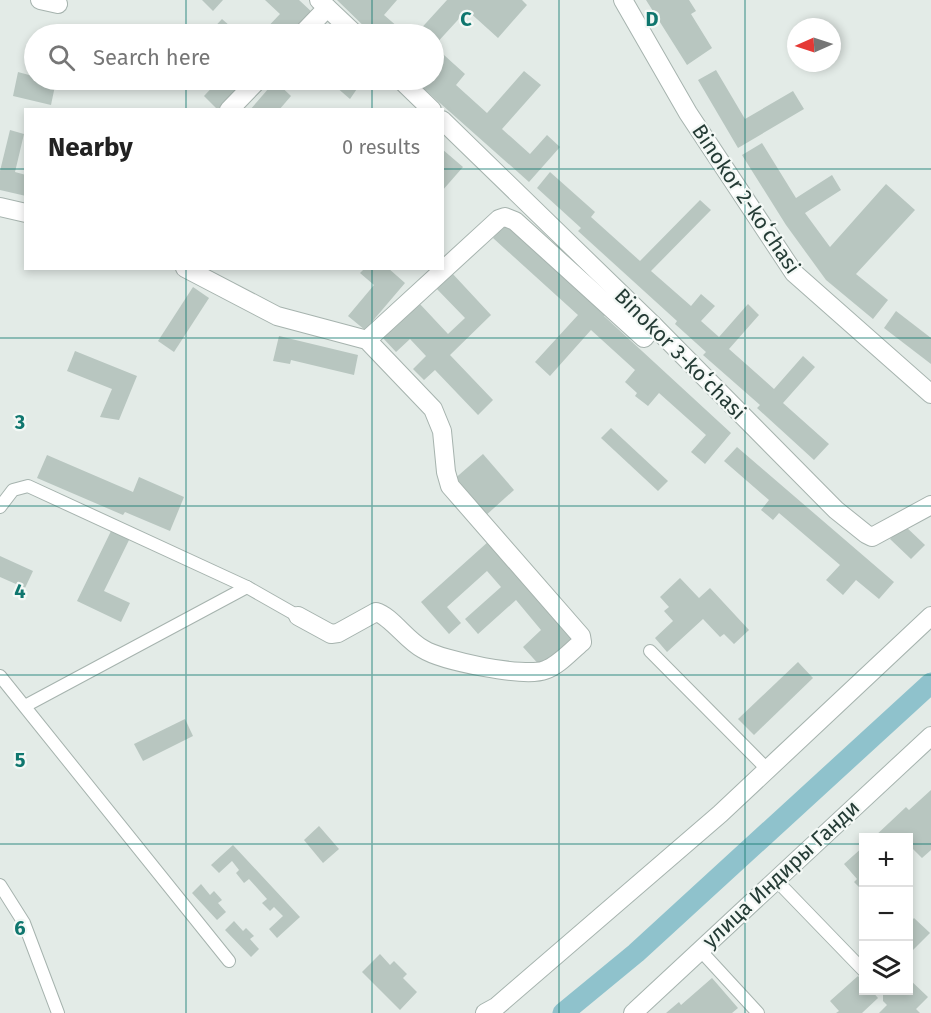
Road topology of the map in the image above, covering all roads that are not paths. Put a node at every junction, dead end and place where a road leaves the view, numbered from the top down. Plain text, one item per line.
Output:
1 (623, 0) edge
2 (323, 4) edge
3 (309, 24) edge
4 (344, 24) edge
5 (248, 90) edge
6 (411, 90) edge
7 (231, 108) edge
8 (430, 108) edge
9 (444, 122) edge
10 (0, 207) edge
11 (24, 213) edge
12 (444, 269) edge
13 (443, 270) edge
14 (195, 271) edge
15 (654, 326) junction
16 (367, 340) junction
17 (931, 394) edge
18 (931, 505) edge
19 (0, 507) edge
20 (247, 587) junction
21 (298, 616) joint
22 (931, 616) edge
23 (650, 651) dead end
24 (0, 676) edge
25 (25, 706) junction
26 (931, 736) edge
27 (768, 770) junction
28 (775, 879) junction
29 (0, 885) edge
30 (700, 951) junction
31 (229, 961) dead end
32 (859, 966) edge
33 (58, 1013) edge
34 (486, 1013) edge
35 (633, 1013) edge
36 (758, 1013) edge

1 - 17 street, Binokor 2-koʻchasi
2 - 3 street
2 - 4 street
5 - 7 street
6 - 8 street
9 - 15 street, Binokor 3-koʻchasi
10 - 11 street
12 - 15 street
13 - 16 street
14 - 16 street
15 - 18 street, Binokor 3-koʻchasi
16 - 21 street
19 - 20 lane
20 - 21 lane
20 - 25 lane
22 - 27 street
23 - 27 lane
24 - 25 lane
25 - 31 lane
26 - 28 street, улица Индиры Ганди
27 - 34 street
28 - 30 street, улица Индиры Ганди
28 - 32 lane
29 - 33 lane
30 - 35 street, улица Индиры Ганди
30 - 36 lane

